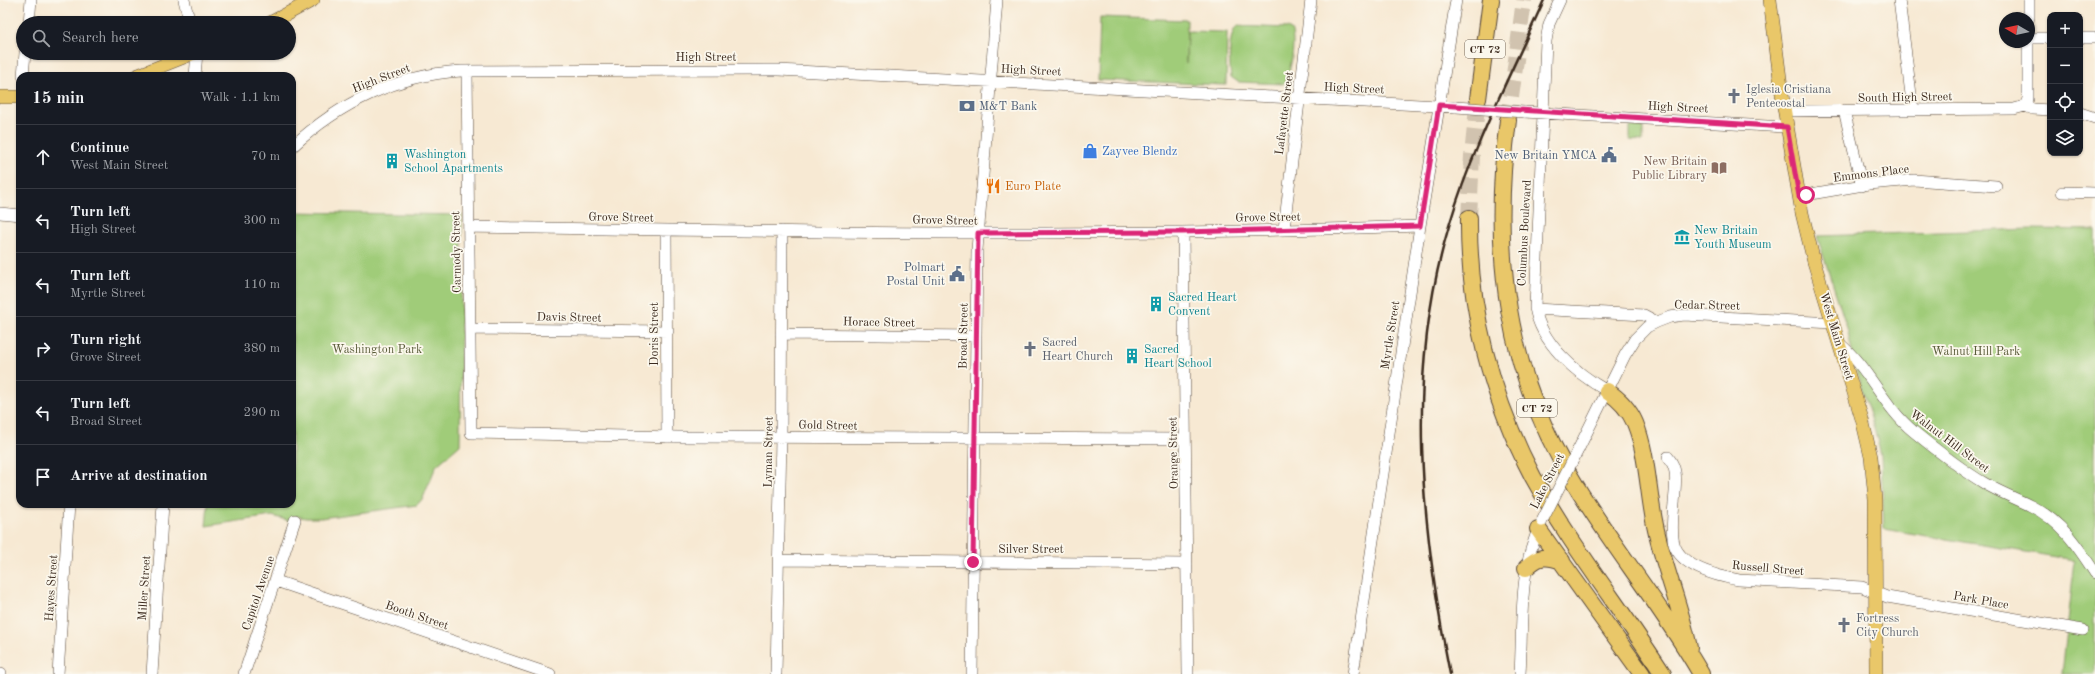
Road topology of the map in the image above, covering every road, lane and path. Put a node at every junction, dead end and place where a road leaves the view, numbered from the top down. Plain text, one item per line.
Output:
1 (31, 0) edge
2 (184, 0) edge
3 (313, 0) edge
4 (997, 0) edge
5 (1311, 0) edge
6 (1456, 0) edge
7 (1491, 0) edge
8 (1560, 0) edge
9 (1770, 0) edge
10 (1899, 0) edge
11 (2029, 0) edge
12 (2029, 12) edge
13 (30, 16) edge
14 (188, 16) edge
15 (283, 16) edge
16 (2035, 38) edge
17 (2047, 38) edge
18 (2083, 38) edge
19 (2095, 38) edge
20 (2028, 48) edge
21 (24, 60) edge
22 (178, 60) edge
23 (196, 60) edge
24 (467, 71) junction
25 (23, 72) edge
26 (146, 72) edge
27 (195, 72) edge
28 (990, 81) junction
29 (0, 97) edge
30 (16, 97) edge
31 (1299, 98) junction
32 (1478, 99) tunnel mouth
33 (1439, 105) junction
34 (2025, 106) junction
35 (1844, 110) junction
36 (1913, 110) junction
37 (2047, 110) edge
38 (1785, 111) junction
39 (1543, 113) junction
40 (2083, 114) edge
41 (2095, 118) edge
42 (1508, 120) tunnel mouth
43 (1787, 127) junction
44 (296, 144) edge
45 (1862, 186) junction
46 (1996, 186) dead end
47 (2062, 192) dead end
48 (2095, 193) edge
49 (1799, 196) junction
50 (0, 213) edge
51 (16, 215) edge
52 (1469, 218) tunnel mouth
53 (1420, 226) junction
54 (469, 227) junction
55 (1284, 229) junction
56 (666, 231) junction
57 (782, 231) junction
58 (1183, 232) junction
59 (978, 233) junction
60 (1535, 310) junction
61 (1657, 322) junction
62 (1833, 323) junction
63 (470, 329) junction
64 (668, 331) junction
65 (781, 334) junction
66 (976, 336) junction
67 (1839, 343) junction
68 (1607, 391) junction
69 (471, 433) joint
70 (667, 437) junction
71 (781, 438) junction
72 (974, 439) junction
73 (1186, 439) junction
74 (1668, 457) dead end
75 (69, 508) edge
76 (163, 508) edge
77 (295, 520) dead end
78 (1540, 525) junction
79 (779, 560) junction
80 (1562, 561) junction
81 (973, 562) junction
82 (1187, 564) junction
83 (1526, 568) junction
84 (2095, 573) edge
85 (276, 581) junction
86 (1875, 592) junction
87 (2083, 630) dead end
88 (1691, 657) junction
89 (58, 674) edge
90 (152, 674) edge
91 (244, 674) edge
92 (550, 674) edge
93 (776, 674) edge
94 (972, 674) edge
95 (1188, 674) edge
96 (1353, 674) edge
97 (1520, 674) edge
98 (1642, 674) edge
99 (1663, 674) edge
100 (1701, 674) edge
101 (1876, 674) edge

1 - 13 street
2 - 14 street
3 - 15 main road
4 - 28 street, Broad Street
5 - 31 street, Lafayette Street
6 - 33 street, Myrtle Street
7 - 32 highway, CT 72
8 - 39 street, Columbus Boulevard
9 - 38 main road, West Main Street
10 - 36 street
11 - 12 street
16 - 17 street
18 - 19 street
20 - 34 street
21 - 25 street
22 - 26 main road
23 - 27 street
24 - 28 street, High Street
24 - 44 street, High Street
24 - 54 street, Carmody Street
28 - 31 street, High Street
28 - 59 street, Broad Street
29 - 30 main road
31 - 33 street, High Street
31 - 55 street, Lafayette Street
33 - 39 street, High Street, bridge
33 - 53 street, Myrtle Street
34 - 36 street, South High Street
34 - 37 street, South High Street
35 - 36 street, South High Street
35 - 38 street, South High Street
35 - 45 street
38 - 43 main road, West Main Street
39 - 43 street, High Street
39 - 60 street, Columbus Boulevard
40 - 41 street
42 - 88 highway, CT 72
43 - 49 main road, West Main Street
45 - 46 street, Emmons Place
45 - 49 street, Emmons Place
47 - 48 street
49 - 62 main road, West Main Street
50 - 51 street
52 - 99 highway, CT 72
53 - 55 street, Grove Street
53 - 96 street, Myrtle Street
54 - 56 street, Grove Street
54 - 63 street, Carmody Street
55 - 58 street, Grove Street
56 - 57 street, Grove Street
56 - 64 street, Doris Street
57 - 59 street, Grove Street
57 - 65 street, Lyman Street
58 - 59 street, Grove Street
58 - 73 street, Orange Street
59 - 66 street, Broad Street
60 - 61 street
60 - 68 street, Columbus Boulevard
61 - 62 street, Cedar Street
61 - 68 street, Lake Street
62 - 67 main road, West Main Street
63 - 64 street, Davis Street
63 - 69 street, Carmody Street
64 - 70 street, Doris Street
65 - 66 street, Horace Street
65 - 71 street, Lyman Street
66 - 72 street, Broad Street
67 - 84 street, Walnut Hill Street
67 - 86 main road, West Main Street
68 - 78 street, Lake Street, bridge
68 - 88 highway
69 - 70 street, Gold Street
70 - 71 street, Gold Street
71 - 72 street, Gold Street
71 - 79 street, Lyman Street
72 - 73 street, Gold Street
72 - 81 street, Broad Street
73 - 82 street, Orange Street
74 - 86 street, Russell Street
75 - 89 street, Hayes Street
76 - 90 street, Miller Street
77 - 85 street, Capitol Avenue
78 - 80 highway
78 - 83 street, Lake Street
79 - 81 street, Silver Street
79 - 93 street, Lyman Street
80 - 83 highway
80 - 98 highway
81 - 82 street, Silver Street
81 - 94 street, Broad Street
82 - 95 street, Orange Street
83 - 97 street, Lake Street
85 - 91 street, Capitol Avenue
85 - 92 street, Booth Street
86 - 87 street, Park Place
86 - 101 main road, West Main Street
88 - 100 highway, CT 72

